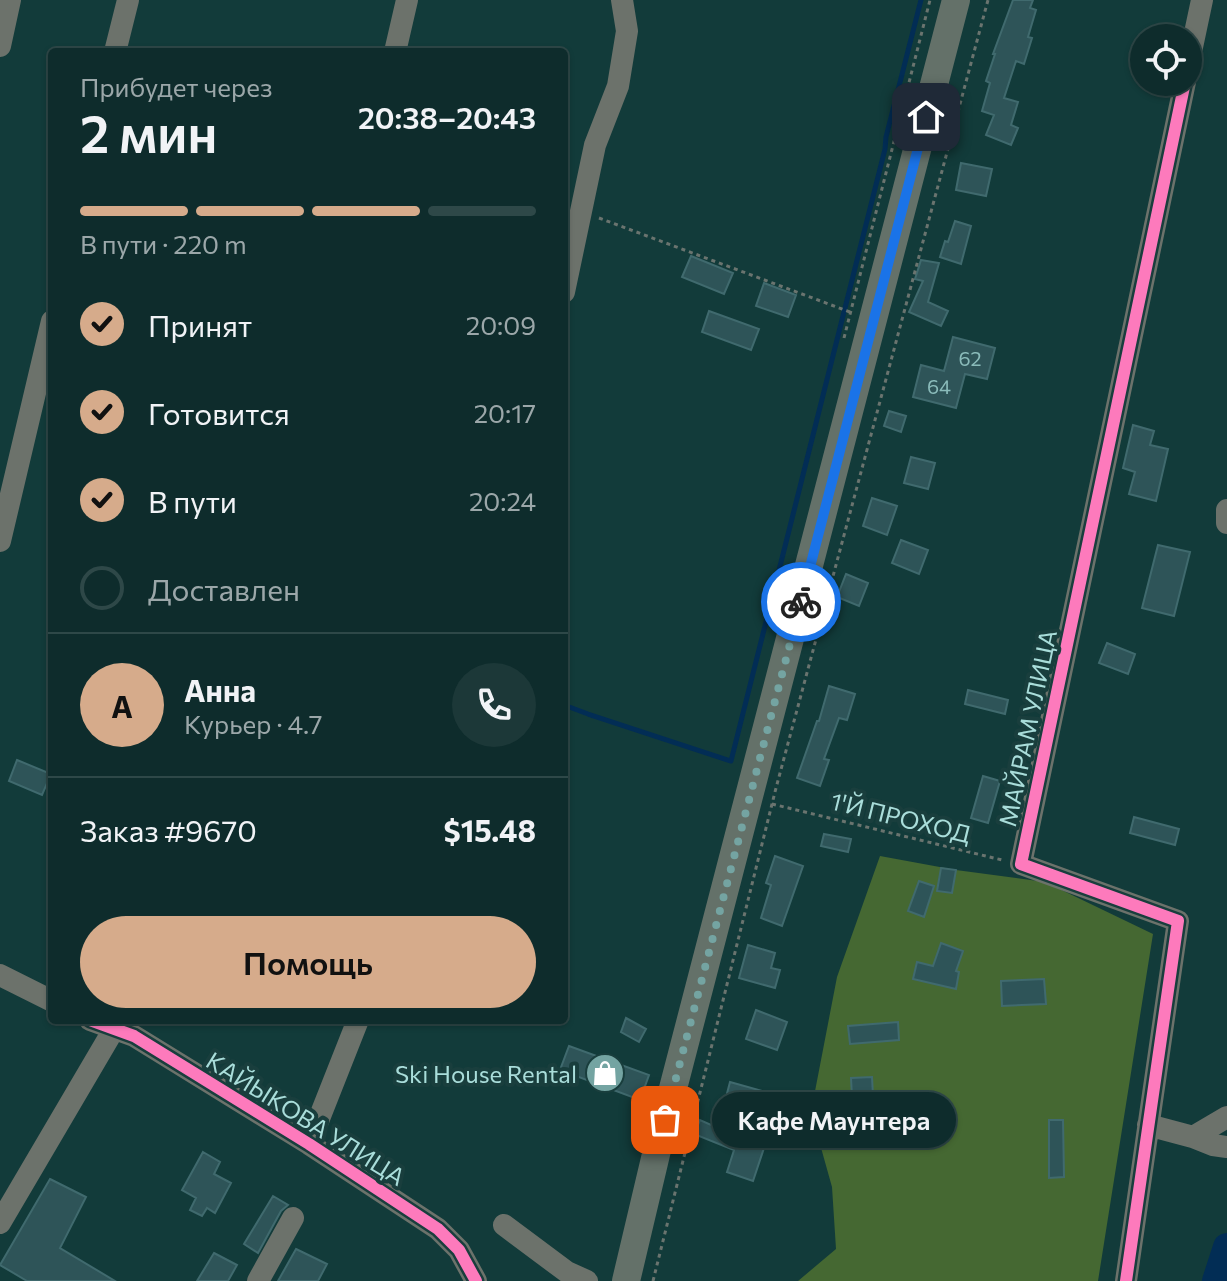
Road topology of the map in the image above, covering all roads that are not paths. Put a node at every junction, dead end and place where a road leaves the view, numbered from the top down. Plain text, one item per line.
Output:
1 (10, 0) edge
2 (128, 0) edge
3 (407, 0) edge
4 (622, 0) edge
5 (956, 0) edge
6 (1202, 0) edge
7 (1197, 24) edge
8 (0, 46) edge
9 (116, 48) edge
10 (396, 48) edge
11 (1182, 96) edge
12 (568, 273) edge
13 (48, 338) edge
14 (1227, 510) edge
15 (1227, 523) edge
16 (0, 541) edge
17 (0, 975) edge
18 (48, 999) edge
19 (356, 1024) edge
20 (129, 1028) edge
21 (1227, 1117) edge
22 (1148, 1125) junction
23 (1193, 1137) junction
24 (309, 1144) junction
25 (1227, 1147) edge
26 (293, 1218) dead end
27 (0, 1223) edge
28 (504, 1225) dead end
29 (258, 1281) edge
30 (476, 1281) edge
31 (587, 1281) edge
32 (626, 1281) edge
33 (1126, 1281) edge

1 - 8 street
2 - 9 street
3 - 10 street
4 - 12 street
5 - 32 main road
6 - 7 street
11 - 22 street, МАЙРАМ УЛИЦА
13 - 16 street
14 - 15 street
17 - 18 street
19 - 24 street
20 - 24 street, КАЙЫКОВА УЛИЦА
20 - 27 street
21 - 23 street
22 - 23 street
22 - 33 street, МАЙРАМ УЛИЦА
23 - 25 street
24 - 30 street, КАЙЫКОВА УЛИЦА
26 - 29 street
28 - 31 street

